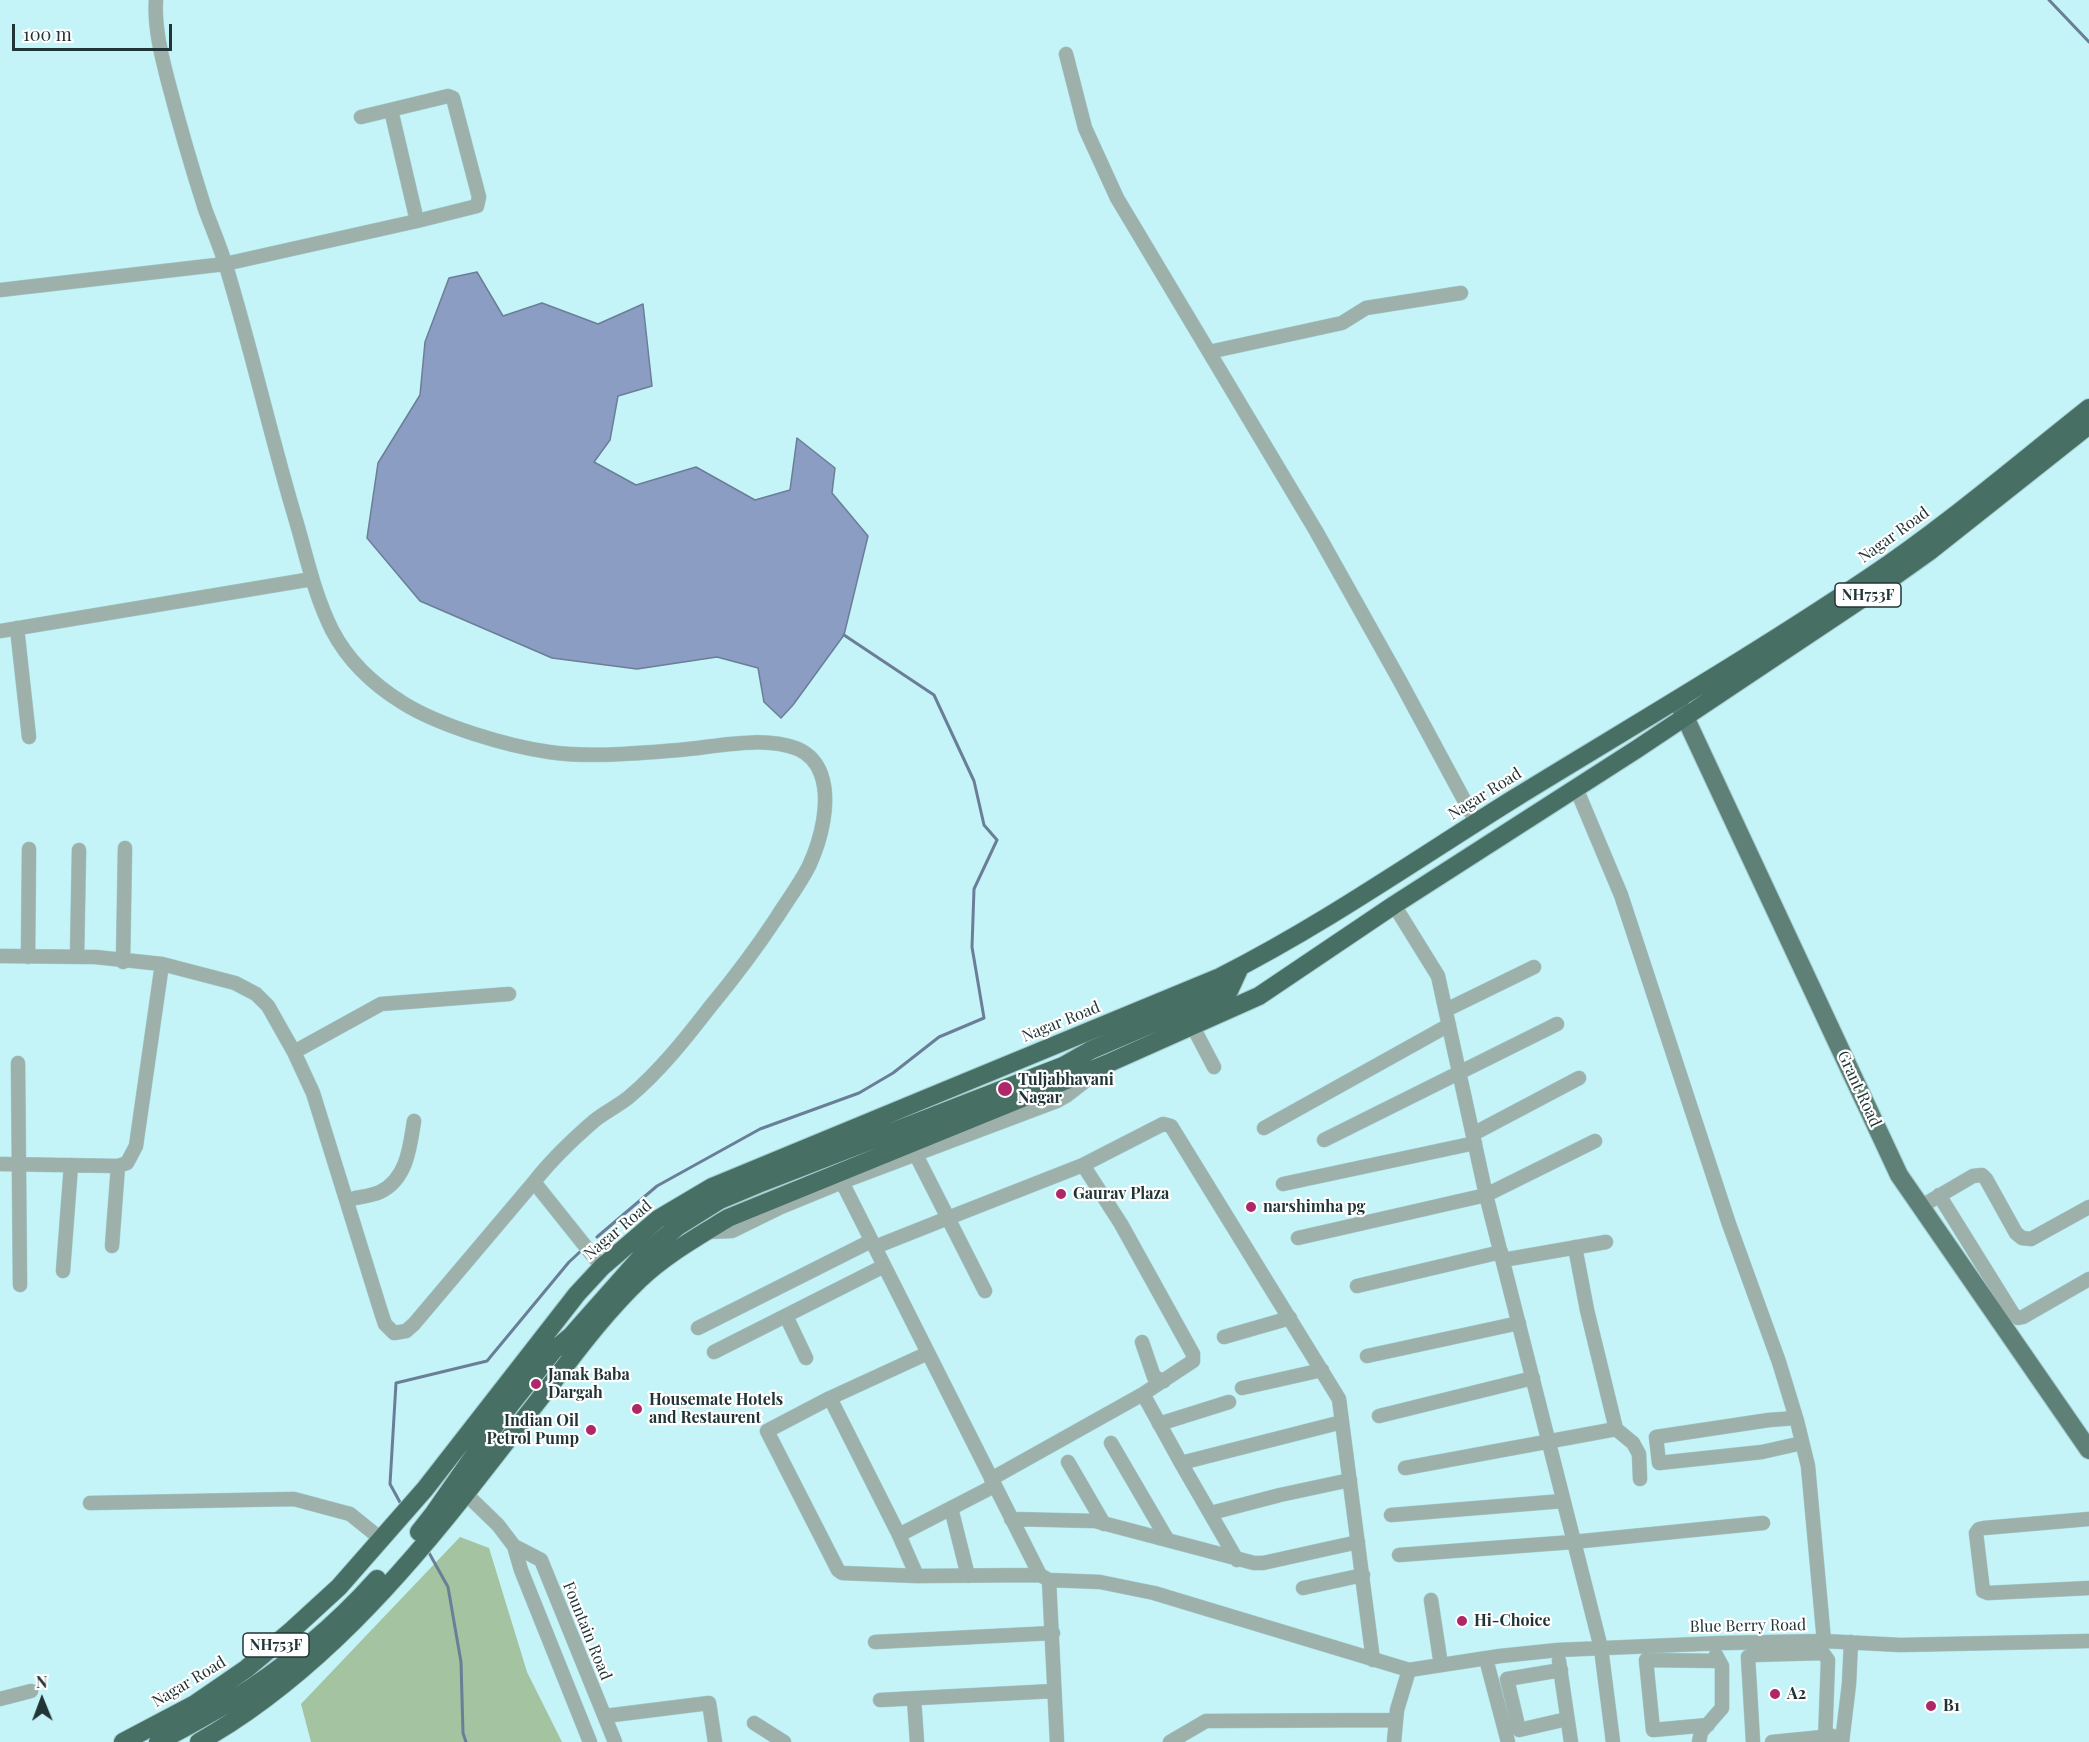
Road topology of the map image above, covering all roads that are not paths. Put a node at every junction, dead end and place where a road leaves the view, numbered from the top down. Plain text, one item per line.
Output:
1 (156, 0) edge
2 (1066, 54) dead end
3 (391, 110) junction
4 (361, 117) dead end
5 (417, 221) junction
6 (225, 264) junction
7 (0, 290) edge
8 (1461, 293) dead end
9 (1209, 352) junction
10 (2089, 408) edge
11 (2089, 425) edge
12 (312, 579) junction
13 (17, 628) junction
14 (0, 631) edge
15 (1682, 708) junction
16 (29, 738) dead end
17 (1576, 788) junction
18 (1476, 822) junction
19 (125, 848) dead end
20 (29, 849) dead end
21 (79, 850) dead end
22 (1394, 905) junction
23 (0, 956) edge
24 (28, 957) junction
25 (77, 957) junction
26 (123, 961) junction
27 (162, 964) junction
28 (1246, 964) junction
29 (1534, 967) dead end
30 (1269, 988) junction
31 (509, 994) dead end
32 (1446, 1010) junction
33 (1557, 1024) dead end
34 (1192, 1025) junction
35 (1449, 1025) junction
36 (294, 1052) junction
37 (1111, 1062) junction
38 (18, 1063) dead end
39 (1214, 1067) dead end
40 (1459, 1072) junction
41 (1579, 1078) dead end
42 (414, 1121) dead end
43 (1264, 1128) dead end
44 (1474, 1138) junction
45 (1324, 1140) dead end
46 (1594, 1141) dead end
47 (916, 1155) junction
48 (0, 1164) edge
49 (19, 1164) junction
50 (71, 1165) junction
51 (1083, 1165) junction
52 (118, 1166) junction
53 (534, 1182) junction
54 (842, 1182) junction
55 (1283, 1184) dead end
56 (1486, 1195) junction
57 (1939, 1196) junction
58 (347, 1200) junction
59 (1920, 1207) junction
60 (2089, 1207) edge
61 (948, 1218) junction
62 (705, 1232) junction
63 (1298, 1238) dead end
64 (1606, 1242) dead end
65 (873, 1244) junction
66 (112, 1246) dead end
67 (1575, 1247) junction
68 (1502, 1256) junction
69 (884, 1266) junction
70 (602, 1267) junction
71 (63, 1270) dead end
72 (2089, 1279) edge
73 (20, 1285) dead end
74 (1357, 1286) dead end
75 (985, 1291) dead end
76 (786, 1316) junction
77 (1290, 1318) junction
78 (1519, 1323) junction
79 (699, 1328) dead end
80 (1224, 1337) dead end
81 (1142, 1342) dead end
82 (714, 1352) dead end
83 (928, 1353) junction
84 (1367, 1356) dead end
85 (806, 1358) dead end
86 (1322, 1370) junction
87 (1533, 1378) junction
88 (1164, 1381) junction
89 (1242, 1388) dead end
90 (1143, 1394) junction
91 (830, 1398) junction
92 (1229, 1402) dead end
93 (1378, 1416) dead end
94 (1796, 1418) junction
95 (1342, 1422) junction
96 (1159, 1424) junction
97 (1616, 1429) junction
98 (1548, 1441) junction
99 (1111, 1443) dead end
100 (1802, 1443) junction
101 (459, 1447) junction
102 (2089, 1450) edge
103 (1068, 1462) dead end
104 (1181, 1463) junction
105 (1405, 1468) dead end
106 (1640, 1479) dead end
107 (1350, 1480) junction
108 (993, 1482) junction
109 (459, 1490) junction
110 (1563, 1501) junction
111 (90, 1503) dead end
112 (951, 1508) junction
113 (1211, 1513) junction
114 (1391, 1515) dead end
115 (1011, 1519) junction
116 (2089, 1519) edge
117 (1763, 1523) dead end
118 (1104, 1524) junction
119 (899, 1535) junction
120 (421, 1538) junction
121 (381, 1539) junction
122 (1167, 1539) junction
123 (1358, 1542) junction
124 (1573, 1542) junction
125 (514, 1546) junction
126 (1399, 1554) dead end
127 (1237, 1560) junction
128 (1362, 1575) junction
129 (916, 1576) junction
130 (968, 1576) junction
131 (1044, 1578) junction
132 (1303, 1588) dead end
133 (2089, 1588) edge
134 (1431, 1600) dead end
135 (1053, 1633) junction
136 (1824, 1641) junction
137 (2089, 1641) edge
138 (875, 1642) dead end
139 (1851, 1642) junction
140 (1717, 1643) junction
141 (1601, 1648) junction
142 (1558, 1650) junction
143 (1486, 1659) junction
144 (1373, 1660) junction
145 (1719, 1662) junction
146 (1441, 1665) junction
147 (1409, 1670) junction
148 (1561, 1670) junction
149 (31, 1691) dead end
150 (1054, 1691) junction
151 (0, 1699) edge
152 (914, 1699) junction
153 (880, 1700) dead end
154 (604, 1716) junction
155 (1567, 1719) junction
156 (1396, 1720) junction
157 (754, 1723) dead end
158 (1708, 1725) junction
159 (1653, 1736) edge
160 (1843, 1738) edge
161 (1826, 1739) edge
162 (123, 1742) edge
163 (158, 1742) edge
164 (199, 1742) edge
165 (590, 1742) edge
166 (615, 1742) edge
167 (715, 1742) edge
168 (784, 1742) edge
169 (917, 1742) edge
170 (1057, 1742) edge
171 (1170, 1742) edge
172 (1394, 1742) edge
173 (1508, 1742) edge
174 (1570, 1742) edge
175 (1613, 1742) edge
176 (1699, 1742) edge
177 (1753, 1742) edge
178 (1772, 1742) edge

1 - 6 street
2 - 9 street
3 - 4 street
3 - 5 street
3 - 5 street
5 - 6 street
6 - 7 street
6 - 12 street
8 - 9 street
9 - 18 street
10 - 15 highway, Nagar Road / NH753F
11 - 15 highway, Nagar Road / NH753F
12 - 13 street
12 - 53 street
13 - 14 street
13 - 16 street
15 - 17 highway, Nagar Road / NH753F
15 - 18 highway, Nagar Road / NH753F
15 - 59 main road, Grant Road
17 - 22 highway, Nagar Road / NH753F
17 - 94 street
18 - 28 highway, Nagar Road / NH753F
19 - 26 street
20 - 24 street
21 - 25 street
22 - 30 highway, Nagar Road / NH753F
22 - 32 street
23 - 24 street
24 - 25 street
25 - 26 street
26 - 27 street
27 - 36 street
27 - 52 street
28 - 30 highway
28 - 70 highway, Nagar Road / NH753F
28 - 109 highway
29 - 32 street
30 - 34 highway, Nagar Road / NH753F
31 - 36 street
32 - 35 street
33 - 40 street
34 - 37 highway, Nagar Road / NH753F
34 - 39 street
35 - 40 street
35 - 43 street
36 - 58 street
37 - 47 street
37 - 62 highway, Nagar Road / NH753F
38 - 49 street
40 - 44 street
40 - 45 street
41 - 44 street
42 - 58 street
44 - 55 street
44 - 56 street
46 - 56 street
47 - 54 street
47 - 61 street
48 - 49 street
49 - 50 street
49 - 73 street
50 - 52 street
50 - 71 street
51 - 61 street
51 - 77 street
51 - 88 street
52 - 66 street
53 - 58 street
53 - 70 street
54 - 62 street
54 - 65 street
56 - 63 street
56 - 68 street
57 - 59 street
57 - 60 street
57 - 72 street
59 - 102 main road, Grant Road
61 - 65 street
61 - 75 street
62 - 109 highway, Nagar Road / NH753F
64 - 67 street
65 - 69 street
65 - 79 street
67 - 68 street
67 - 97 street
68 - 74 street
68 - 78 street
69 - 76 street
69 - 83 street
70 - 101 highway, Nagar Road / NH753F
76 - 82 street
76 - 85 street
77 - 80 street
77 - 86 street
78 - 84 street
78 - 87 street
81 - 88 street
83 - 91 street
83 - 108 street
86 - 89 street
86 - 95 street
87 - 93 street
87 - 98 street
88 - 90 street
90 - 96 street
90 - 108 street
91 - 119 street
91 - 129 street
92 - 96 street
94 - 100 street
94 - 100 street
95 - 104 street
95 - 107 street
96 - 104 street
97 - 98 street
97 - 106 street
98 - 105 street
98 - 110 street
99 - 122 street
100 - 136 street
101 - 109 highway
101 - 121 highway, Nagar Road / NH753F
103 - 118 street
104 - 113 street
107 - 113 street
107 - 123 street
108 - 112 street
108 - 115 street
109 - 120 highway
109 - 125 street, Fountain Road
110 - 114 street
110 - 124 street
111 - 121 street
112 - 119 street
112 - 130 street
113 - 127 street
115 - 118 street
115 - 131 street
116 - 133 street
117 - 124 street
118 - 122 street
119 - 129 street
120 - 163 highway
120 - 164 highway, NH753F
121 - 162 highway, Nagar Road / NH753F
122 - 127 street
123 - 127 street
123 - 128 street
124 - 126 street
124 - 141 street
125 - 154 street, Fountain Road
125 - 165 street, Fountain Road
128 - 132 street
128 - 144 street
129 - 130 street
130 - 131 street
131 - 135 street
131 - 144 street
134 - 146 street
135 - 138 street
135 - 150 street
136 - 139 street, Blue Berry Road
136 - 140 street, Blue Berry Road
137 - 139 street, Blue Berry Road
139 - 160 street
140 - 141 street, Blue Berry Road
140 - 145 street
141 - 142 street, Blue Berry Road
141 - 175 street
142 - 143 street, Blue Berry Road
142 - 148 street
143 - 146 street, Blue Berry Road
143 - 173 street
144 - 147 street
145 - 158 street
145 - 159 street
146 - 147 street, Blue Berry Road
147 - 156 street
148 - 155 street
148 - 155 street
149 - 151 street
150 - 152 street
150 - 170 street
152 - 153 street
152 - 169 street
154 - 166 street, Fountain Road
154 - 167 street
155 - 174 street
156 - 171 street
156 - 172 street
157 - 168 street
158 - 159 street
158 - 176 street
160 - 161 street
161 - 177 street
161 - 178 street

